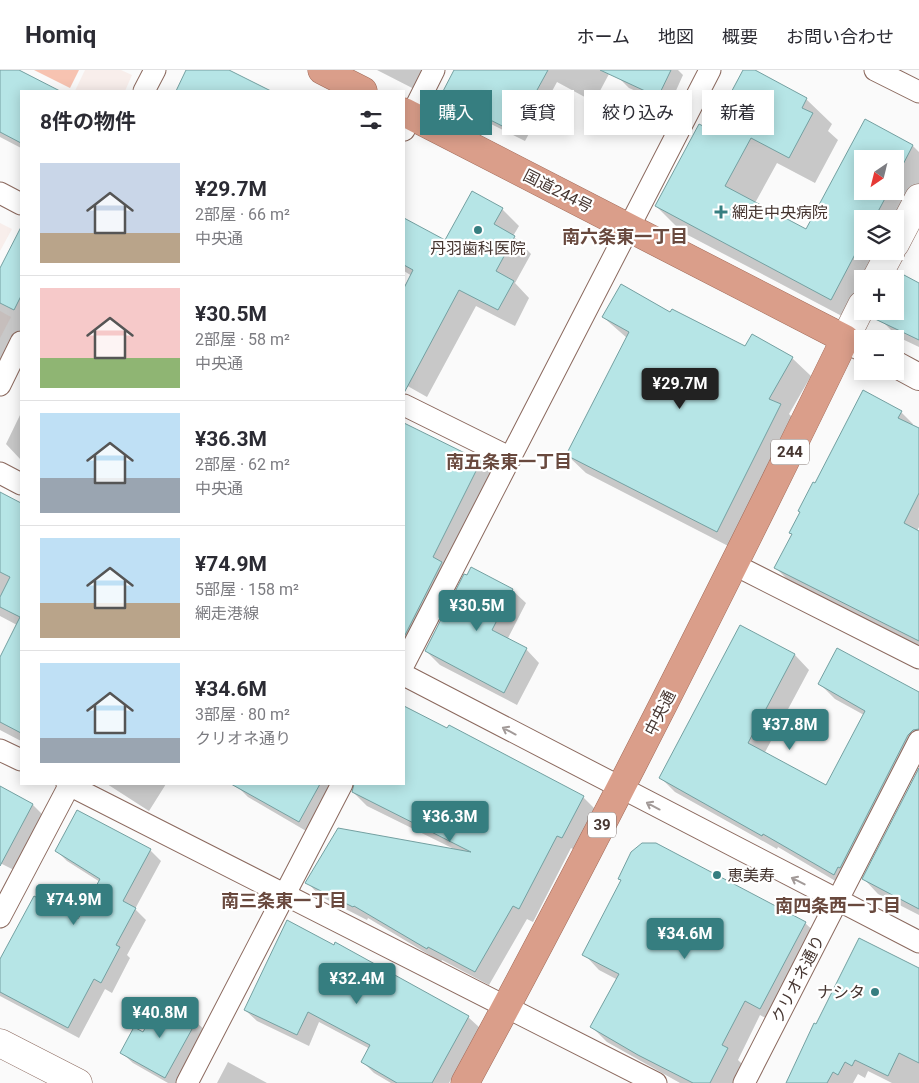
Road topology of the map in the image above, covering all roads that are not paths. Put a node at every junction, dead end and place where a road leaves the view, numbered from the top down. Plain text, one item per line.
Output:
1 (155, 70) edge
2 (322, 70) edge
3 (434, 70) edge
4 (710, 70) edge
5 (875, 70) edge
6 (145, 90) edge
7 (362, 90) edge
8 (919, 92) edge
9 (406, 119) edge
10 (0, 193) edge
11 (919, 198) edge
12 (20, 203) edge
13 (629, 227) junction
14 (904, 227) edge
15 (854, 343) edge
16 (20, 344) edge
17 (904, 369) edge
18 (919, 377) edge
19 (0, 384) edge
20 (405, 405) edge
21 (511, 458) junction
22 (0, 473) edge
23 (20, 483) edge
24 (735, 564) junction
25 (919, 658) edge
26 (405, 662) edge
27 (405, 676) edge
28 (919, 741) edge
29 (0, 750) edge
30 (20, 760) edge
31 (68, 785) edge
32 (71, 785) edge
33 (341, 785) edge
34 (621, 789) junction
35 (285, 893) junction
36 (837, 901) junction
37 (0, 917) edge
38 (919, 942) edge
39 (506, 1007) junction
40 (0, 1043) edge
41 (78, 1083) edge
42 (187, 1083) edge
43 (465, 1083) edge
44 (656, 1083) edge
45 (744, 1083) edge

1 - 6 street
2 - 7 highway
3 - 9 street
4 - 13 street
5 - 8 street
9 - 13 highway, 国道244号
10 - 12 street
11 - 14 main road
13 - 15 highway, 国道244号
13 - 21 street
15 - 24 highway, 中央通 / 244
16 - 19 street
17 - 18 street
20 - 21 street
21 - 26 street
22 - 23 street
24 - 25 street
24 - 34 highway, 中央通 / 39
34 -> 27 street
28 - 36 street, クリオネ通り
29 - 30 street
31 - 37 street
32 - 35 street
33 - 35 street
36 -> 34 street
34 - 39 highway, 中央通 / 39
35 - 39 street
35 - 42 street
36 - 38 street
36 - 45 street, クリオネ通り
39 - 43 highway, 中央通 / 39
39 - 44 street
40 - 41 main road

